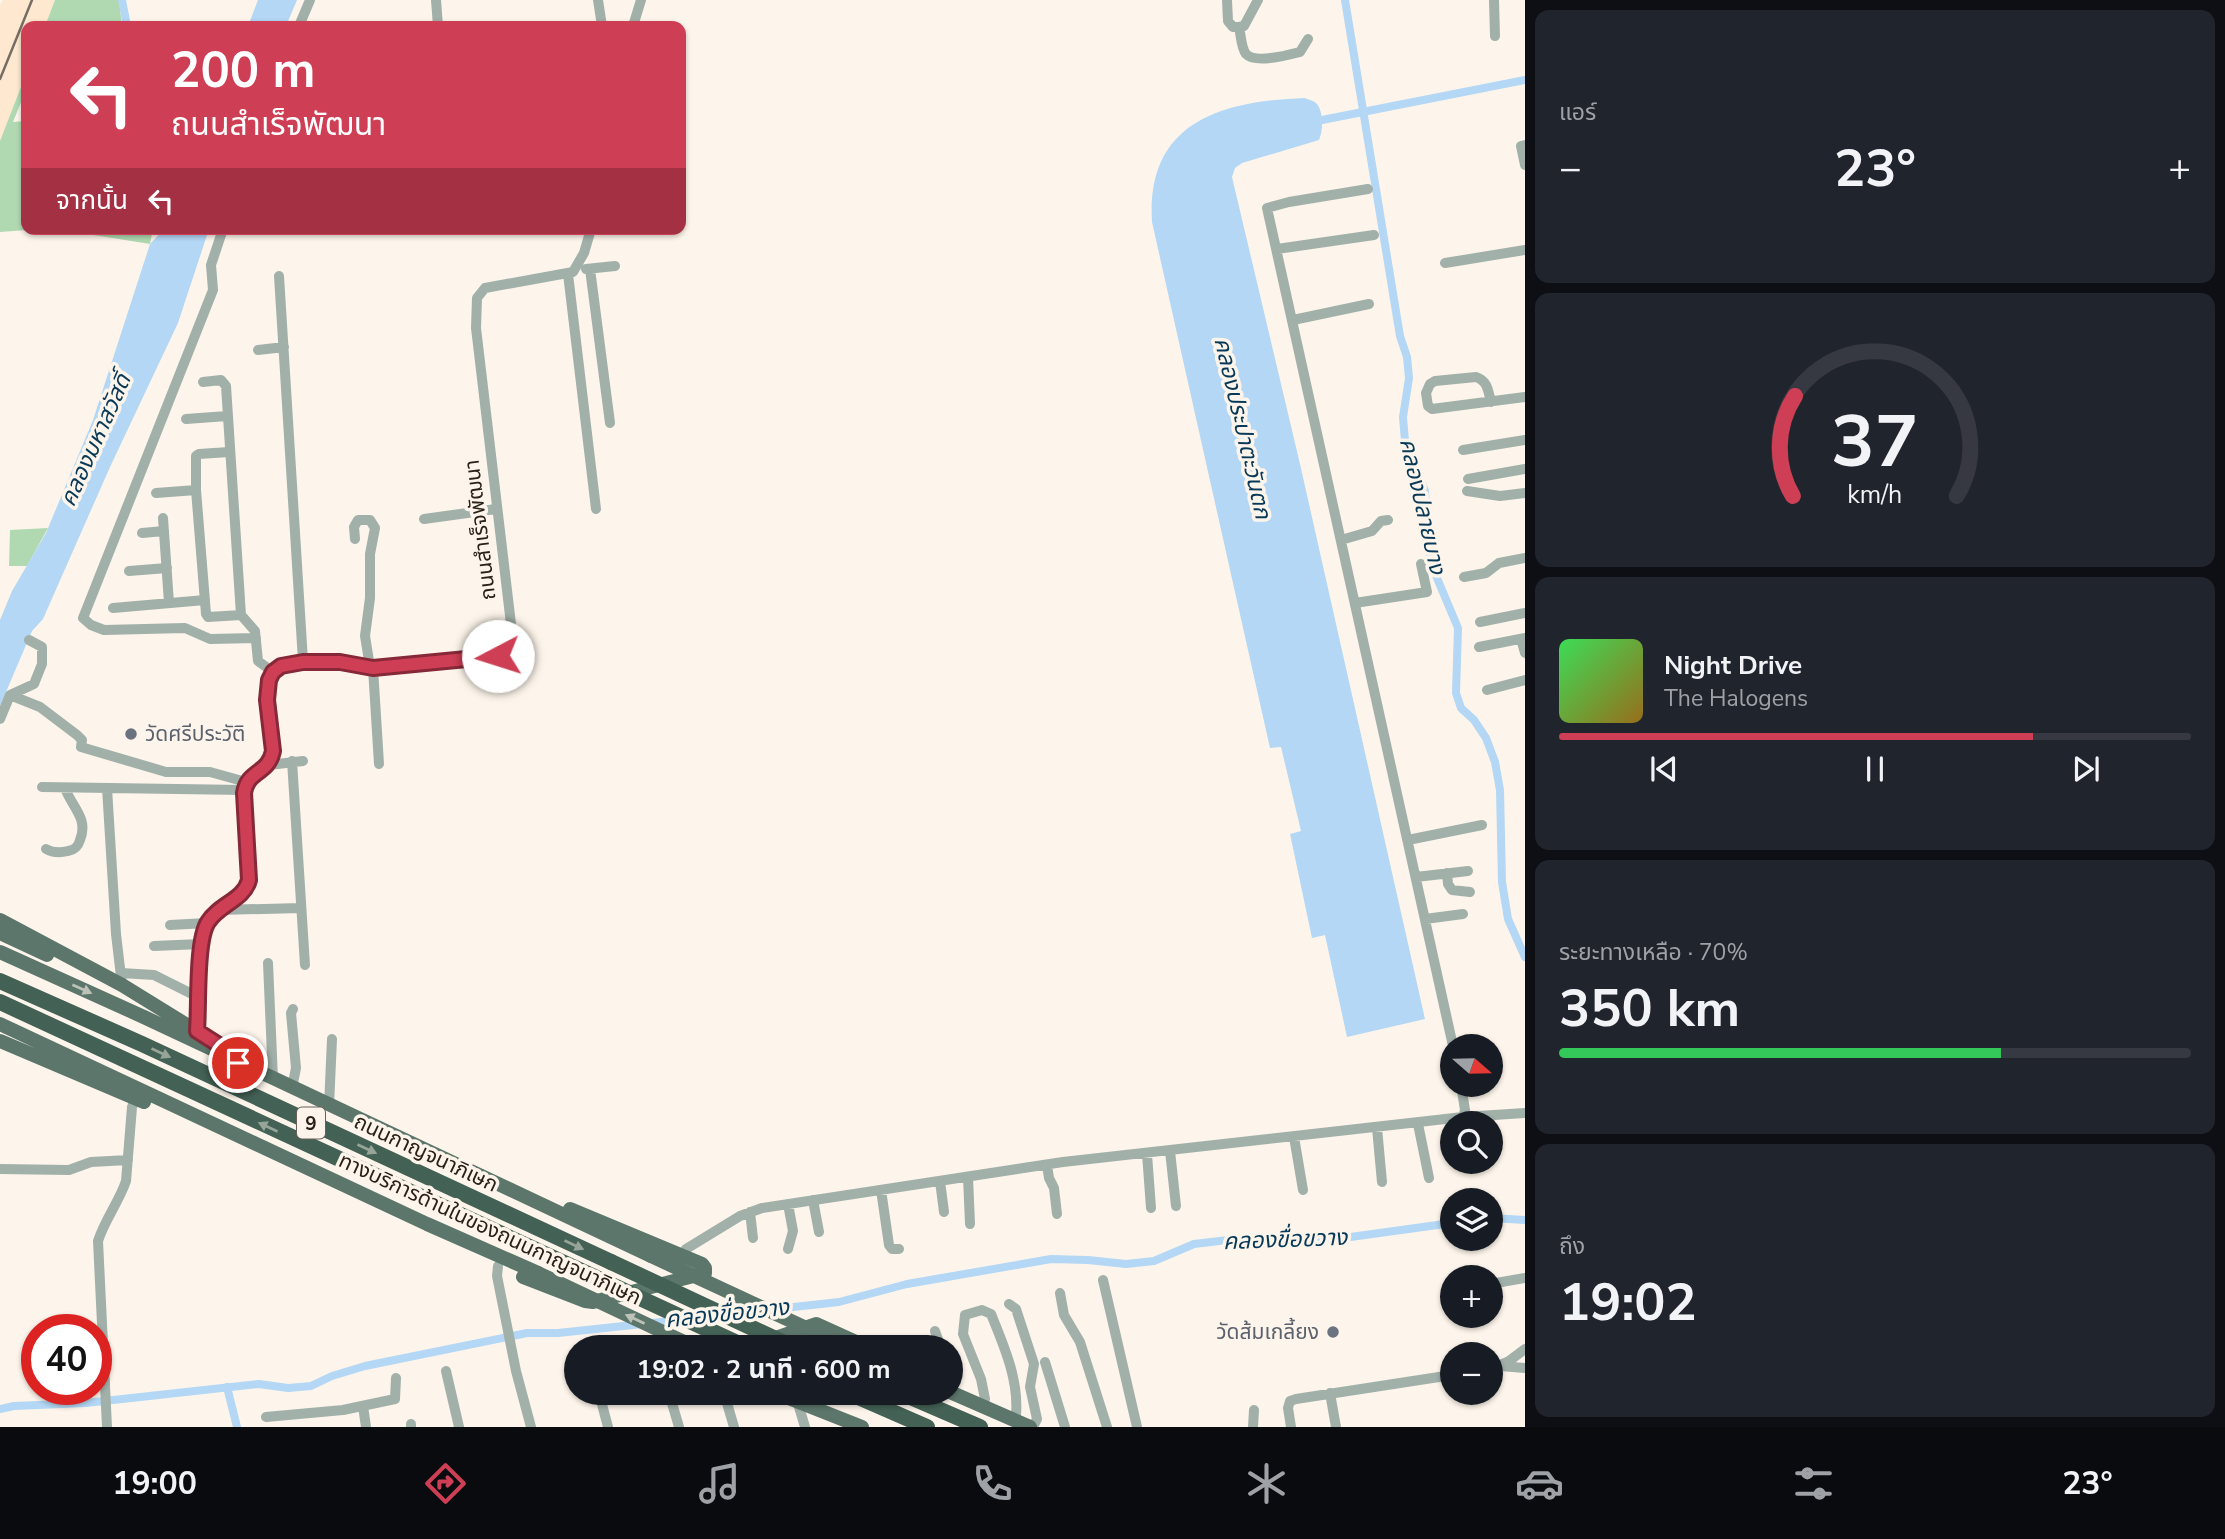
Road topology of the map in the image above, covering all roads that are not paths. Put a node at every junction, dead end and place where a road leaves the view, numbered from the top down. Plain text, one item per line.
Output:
1 (310, 0) edge
2 (436, 0) edge
3 (598, 0) edge
4 (640, 0) edge
5 (1227, 0) edge
6 (1258, 0) edge
7 (1494, 0) edge
8 (301, 21) edge
9 (438, 21) edge
10 (601, 21) edge
11 (634, 21) edge
12 (1240, 27) junction
13 (1495, 27) dead end
14 (1308, 39) dead end
15 (1525, 145) edge
16 (1525, 165) edge
17 (1368, 189) dead end
18 (221, 235) edge
19 (588, 235) edge
20 (1374, 235) dead end
21 (1277, 248) junction
22 (1525, 250) edge
23 (1445, 262) dead end
24 (615, 266) dead end
25 (590, 269) junction
26 (573, 270) junction
27 (279, 276) dead end
28 (1369, 304) dead end
29 (1293, 320) junction
30 (284, 347) junction
31 (258, 350) dead end
32 (203, 382) dead end
33 (1525, 397) edge
34 (1491, 402) junction
35 (227, 416) junction
36 (186, 419) dead end
37 (611, 423) dead end
38 (1525, 440) edge
39 (1463, 450) dead end
40 (229, 452) junction
41 (1525, 469) edge
42 (197, 489) junction
43 (1525, 493) edge
44 (156, 494) dead end
45 (496, 509) junction
46 (596, 509) dead end
47 (163, 518) dead end
48 (424, 519) dead end
49 (1388, 520) dead end
50 (164, 531) junction
51 (142, 533) dead end
52 (355, 539) dead end
53 (1341, 540) junction
54 (1525, 558) edge
55 (1421, 564) dead end
56 (166, 568) junction
57 (129, 571) dead end
58 (1464, 578) dead end
59 (205, 600) junction
60 (169, 603) junction
61 (1355, 603) junction
62 (113, 608) dead end
63 (1525, 613) edge
64 (241, 615) junction
65 (1480, 622) dead end
66 (256, 638) junction
67 (1523, 638) edge
68 (29, 640) dead end
69 (1479, 647) dead end
70 (1525, 653) edge
71 (303, 662) junction
72 (372, 667) junction
73 (273, 672) junction
74 (1525, 680) edge
75 (1487, 690) dead end
76 (10, 695) junction
77 (0, 719) edge
78 (379, 764) dead end
79 (269, 765) junction
80 (245, 786) junction
81 (42, 787) dead end
82 (65, 788) junction
83 (107, 788) junction
84 (1482, 825) dead end
85 (1408, 840) junction
86 (46, 849) dead end
87 (1468, 871) dead end
88 (1447, 873) junction
89 (1416, 877) junction
90 (1470, 892) dead end
91 (301, 908) junction
92 (218, 910) junction
93 (1463, 914) dead end
94 (1426, 919) junction
95 (0, 920) edge
96 (207, 923) junction
97 (170, 925) dead end
98 (0, 933) edge
99 (201, 944) junction
100 (154, 946) dead end
101 (0, 952) edge
102 (268, 963) dead end
103 (304, 965) dead end
104 (121, 979) junction
105 (5, 983) edge
106 (200, 998) junction
107 (1, 1003) edge
108 (293, 1009) dead end
109 (167, 1014) junction
110 (0, 1024) edge
111 (197, 1031) junction
112 (1450, 1034) edge
113 (332, 1040) dead end
114 (0, 1041) edge
115 (0, 1049) edge
116 (238, 1063) junction
117 (101, 1077) junction
118 (273, 1079) junction
119 (292, 1088) junction
120 (129, 1095) junction
121 (329, 1106) junction
122 (1525, 1113) edge
123 (1503, 1114) edge
124 (207, 1121) junction
125 (1440, 1121) edge
126 (1418, 1124) junction
127 (1377, 1128) junction
128 (1294, 1137) junction
129 (1170, 1151) junction
130 (1147, 1154) junction
131 (128, 1160) junction
132 (1047, 1166) junction
133 (0, 1169) edge
134 (968, 1177) junction
135 (1429, 1178) dead end
136 (940, 1181) junction
137 (1382, 1182) dead end
138 (496, 1184) junction
139 (881, 1190) junction
140 (1303, 1190) dead end
141 (813, 1200) junction
142 (788, 1204) junction
143 (1176, 1206) dead end
144 (1151, 1208) dead end
145 (750, 1212) junction
146 (944, 1212) dead end
147 (1057, 1214) dead end
148 (427, 1224) junction
149 (970, 1224) dead end
150 (819, 1232) dead end
151 (754, 1237) dead end
152 (899, 1248) dead end
153 (788, 1249) dead end
154 (680, 1256) junction
155 (498, 1266) junction
156 (1525, 1278) edge
157 (1103, 1280) dead end
158 (1503, 1282) edge
159 (1060, 1293) dead end
160 (1010, 1304) dead end
161 (935, 1331) dead end
162 (669, 1335) edge
163 (719, 1335) edge
164 (767, 1335) edge
165 (784, 1335) edge
166 (822, 1335) edge
167 (840, 1335) edge
168 (936, 1335) edge
169 (1525, 1349) edge
170 (1045, 1362) dead end
171 (1503, 1363) edge
172 (1503, 1368) edge
173 (1525, 1368) edge
174 (446, 1371) dead end
175 (1440, 1377) edge
176 (396, 1378) dead end
177 (963, 1389) edge
178 (963, 1389) edge
179 (1330, 1394) junction
180 (985, 1399) junction
181 (602, 1405) edge
182 (673, 1405) edge
183 (728, 1405) edge
184 (799, 1405) edge
185 (812, 1405) edge
186 (877, 1405) edge
187 (929, 1405) edge
188 (363, 1406) junction
189 (1254, 1410) dead end
190 (267, 1418) dead end
191 (107, 1422) edge
192 (1025, 1423) edge
193 (366, 1427) edge
194 (459, 1427) edge
195 (531, 1427) edge
196 (608, 1427) edge
197 (679, 1427) edge
198 (734, 1427) edge
199 (806, 1427) edge
200 (861, 1427) edge
201 (927, 1427) edge
202 (980, 1427) edge
203 (1065, 1427) edge
204 (1107, 1427) edge
205 (1137, 1427) edge
206 (1253, 1427) edge
207 (1291, 1427) edge
208 (1336, 1427) edge

1 - 8 street
2 - 9 street
3 - 10 street
4 - 11 street
5 - 12 street
6 - 12 street
7 - 13 street
12 - 14 street
15 - 16 street
17 - 21 street
18 - 66 street
19 - 26 street
20 - 21 street
21 - 29 street
22 - 23 street
24 - 25 street
25 - 26 street
25 - 37 street
26 - 45 street, ถนนสำเร็จพัฒนา
26 - 46 street
27 - 30 street
28 - 29 street
29 - 53 street
30 - 31 street
30 - 71 street
32 - 35 street
33 - 34 street
34 - 34 street
35 - 36 street
35 - 40 street
38 - 39 street
40 - 42 street
40 - 64 street
41 - 43 street
42 - 44 street
42 - 59 street
45 - 48 street
45 - 72 street, ถนนสำเร็จพัฒนา
47 - 50 street
49 - 53 street
50 - 51 street
50 - 56 street
52 - 72 street
53 - 61 street
54 - 58 street
55 - 61 street
56 - 57 street
56 - 60 street
59 - 60 street
59 - 64 street
60 - 62 street
61 - 85 street
63 - 65 street
64 - 66 street
66 - 73 street
67 - 69 street
67 - 70 street
68 - 76 street
71 - 72 street, ถนนสำเร็จพัฒนา
71 - 73 street, ถนนสำเร็จพัฒนา
72 - 78 street
73 - 79 street
74 - 75 street
76 - 77 street
76 - 80 street
79 - 80 street
79 - 91 street
80 - 83 street
80 - 92 street
81 - 82 street
82 - 83 street
82 - 86 street
83 - 104 street
84 - 85 street
85 - 89 street
87 - 88 street
88 - 89 street
88 - 90 street
89 - 94 street
91 - 92 street
91 - 103 street
92 - 96 street
93 - 94 street
94 - 112 street
95 - 104 main road
96 - 97 street
96 - 99 street
98 - 109 main road
99 - 100 street
99 - 106 street
101 -> 116 main road
102 - 118 street
104 - 106 street
104 - 109 main road
105 -> 164 highway, ถนนกาญจนาภิเษก / 9, bridge
106 - 111 street
163 -> 107 highway, ถนนกาญจนาภิเษก / 9, bridge
108 - 119 street
109 - 111 main road
110 - 117 main road, ทางบริการด้านในของถนนกาญจนาภิเษก
111 - 116 main road
113 - 121 street
114 - 117 main road
115 - 117 main road
116 - 118 main road
117 - 120 main road
117 - 124 main road, ทางบริการด้านในของถนนกาญจนาภิเษก
118 - 119 main road
119 - 121 main road
120 - 124 main road
120 - 131 street
121 - 138 main road
122 - 123 street
124 - 148 main road, ทางบริการด้านในของถนนกาญจนาภิเษก
125 - 126 street
126 - 127 street
126 - 135 street
127 - 128 street
127 - 137 street
128 - 129 street
128 - 140 street
129 - 130 street
129 - 143 street
130 - 132 street
130 - 144 street
131 - 133 street
131 - 191 street
132 - 134 street
132 - 147 street
134 - 136 street
134 - 149 street
136 - 139 street
136 - 146 street
138 - 154 main road
138 - 166 main road, bridge
139 - 141 street
139 - 152 street
141 - 142 street
141 - 150 street
142 - 145 street
142 - 153 street
145 - 151 street
145 - 154 street
148 - 155 main road
162 -> 148 main road, ทางบริการด้านในของถนนกาญจนาภิเษก, bridge
154 - 155 main road
155 - 195 street
156 - 158 street
157 - 205 street
159 - 204 street
160 - 192 street
161 - 168 street
165 - 167 main road
169 - 171 street
170 - 203 street
172 - 173 street
174 - 194 street
175 - 179 street
176 - 188 street
177 - 192 main road
178 - 180 main road
179 - 207 street
179 - 208 street
180 - 192 main road
180 - 192 street
181 - 196 street
182 - 197 street
183 - 198 street
184 - 199 street
185 - 200 main road
186 - 201 highway
187 - 202 highway
188 - 190 street
188 - 193 street
189 - 206 street

